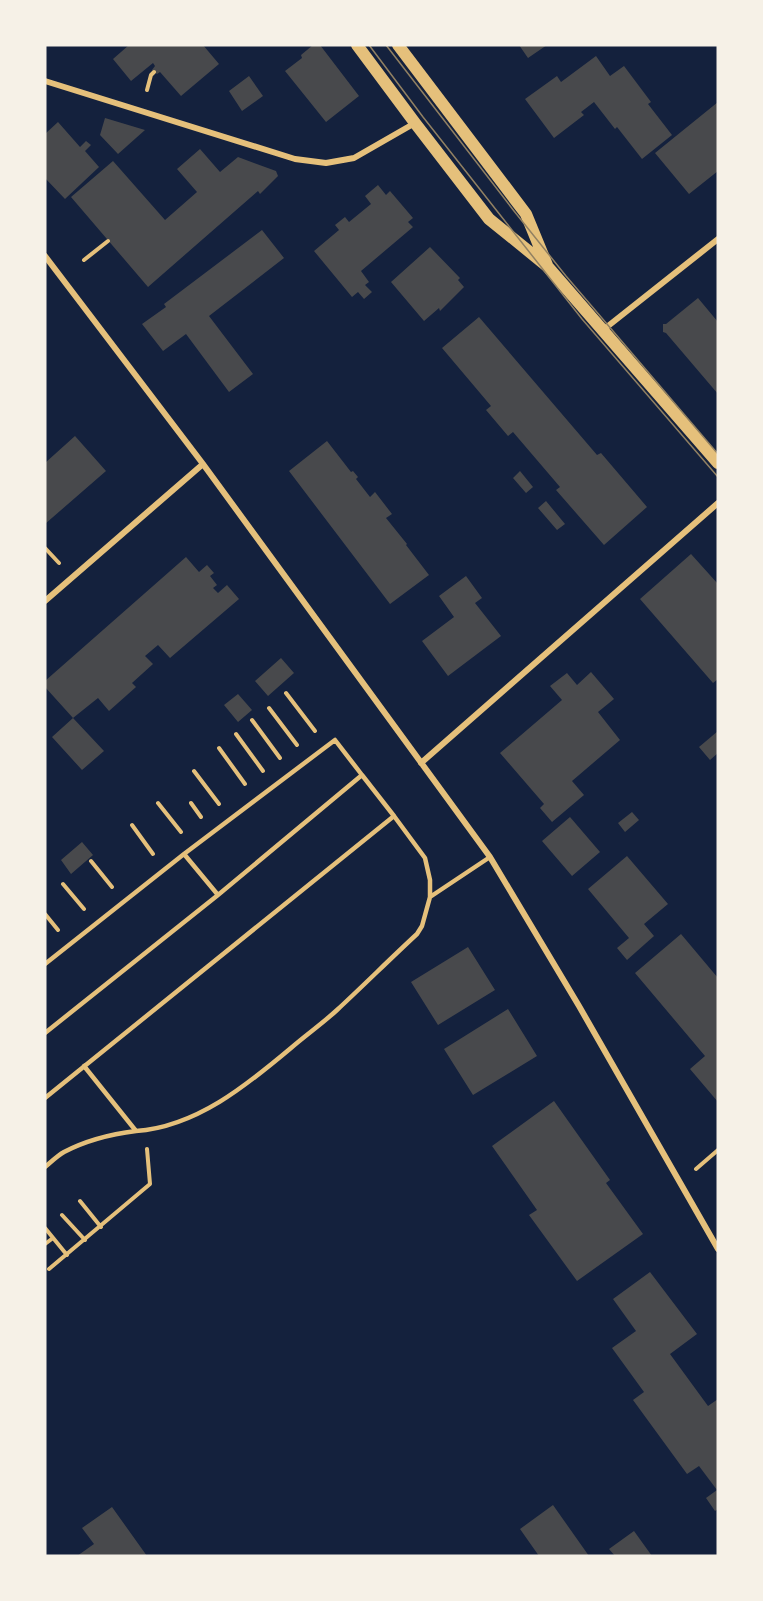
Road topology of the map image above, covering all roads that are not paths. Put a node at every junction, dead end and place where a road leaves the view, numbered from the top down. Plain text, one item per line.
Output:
1 (357, 45) edge
2 (398, 45) edge
3 (45, 81) edge
4 (415, 123) junction
5 (718, 239) edge
6 (45, 256) edge
7 (547, 266) junction
8 (603, 330) junction
9 (203, 464) junction
10 (718, 464) edge
11 (718, 503) edge
12 (45, 601) edge
13 (421, 763) junction
14 (362, 775) junction
15 (394, 816) junction
16 (184, 854) junction
17 (490, 857) junction
18 (218, 895) junction
19 (430, 897) junction
20 (45, 964) edge
21 (45, 1034) edge
22 (84, 1066) junction
23 (45, 1098) edge
24 (136, 1131) junction
25 (45, 1167) edge
26 (718, 1249) edge

1 - 4 main road
2 - 7 main road
3 - 4 street
4 - 7 main road
5 - 8 street
6 - 9 street
7 - 8 main road
8 - 10 main road
9 - 12 street
9 - 13 street
11 - 13 street
13 - 17 street
14 - 15 lane
14 - 16 lane
14 - 18 lane
15 - 19 lane
15 - 22 lane
16 - 18 lane
16 - 20 lane
17 - 19 lane
17 - 26 street
18 - 21 lane
19 - 24 lane
22 - 23 lane
22 - 24 lane
24 - 25 lane

